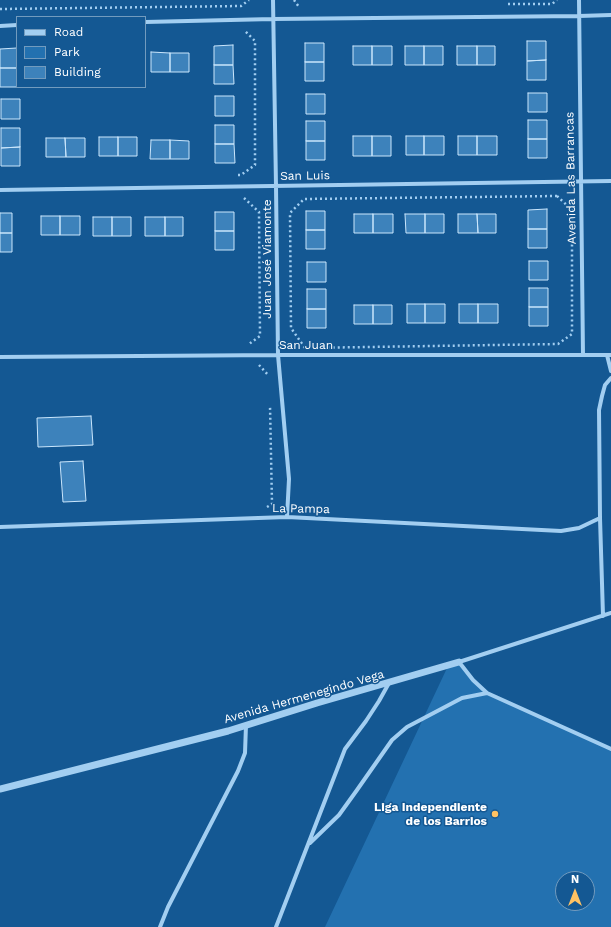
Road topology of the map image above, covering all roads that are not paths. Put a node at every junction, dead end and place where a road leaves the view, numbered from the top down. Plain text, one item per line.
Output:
1 (273, 0) edge
2 (579, 0) edge
3 (611, 15) edge
4 (579, 16) junction
5 (273, 19) junction
6 (146, 22) edge
7 (16, 25) edge
8 (0, 26) edge
9 (581, 182) junction
10 (611, 182) edge
11 (276, 186) junction
12 (0, 190) edge
13 (278, 355) junction
14 (583, 355) junction
15 (609, 355) edge
16 (0, 357) edge
17 (611, 371) edge
18 (611, 378) edge
19 (287, 517) junction
20 (600, 518) junction
21 (0, 527) edge
22 (611, 613) edge
23 (603, 616) junction
24 (459, 662) junction
25 (388, 683) junction
26 (487, 693) junction
27 (246, 725) junction
28 (611, 749) edge
29 (0, 789) edge
30 (308, 844) junction
31 (160, 927) edge
32 (276, 927) edge

1 - 5 street, Juan José Viamonte
2 - 4 street, Avenida Las Barrancas
3 - 4 street
4 - 5 street
4 - 9 street, Avenida Las Barrancas
5 - 6 street
5 - 11 street, Juan José Viamonte
7 - 8 street
9 - 10 street, San Luis
9 - 11 street, San Luis
9 - 14 street, Avenida Las Barrancas
11 - 12 street, San Luis
11 - 13 street, Juan José Viamonte
13 - 14 street, San Juan
13 - 16 street, San Juan
13 - 19 street, Juan José Viamonte
14 - 15 street, San Juan
15 - 17 street
18 - 20 street
19 - 20 street, La Pampa
19 - 21 street, La Pampa
20 - 23 street
22 - 23 street, Avenida Hermenegindo Vega
23 - 24 street, Avenida Hermenegindo Vega
24 - 25 street, Avenida Hermenegindo Vega
24 - 26 street
25 - 27 street, Avenida Hermenegindo Vega
25 - 30 street
26 - 28 street
26 - 30 street
27 - 29 street, Avenida Hermenegindo Vega
27 - 31 street
30 - 32 street

